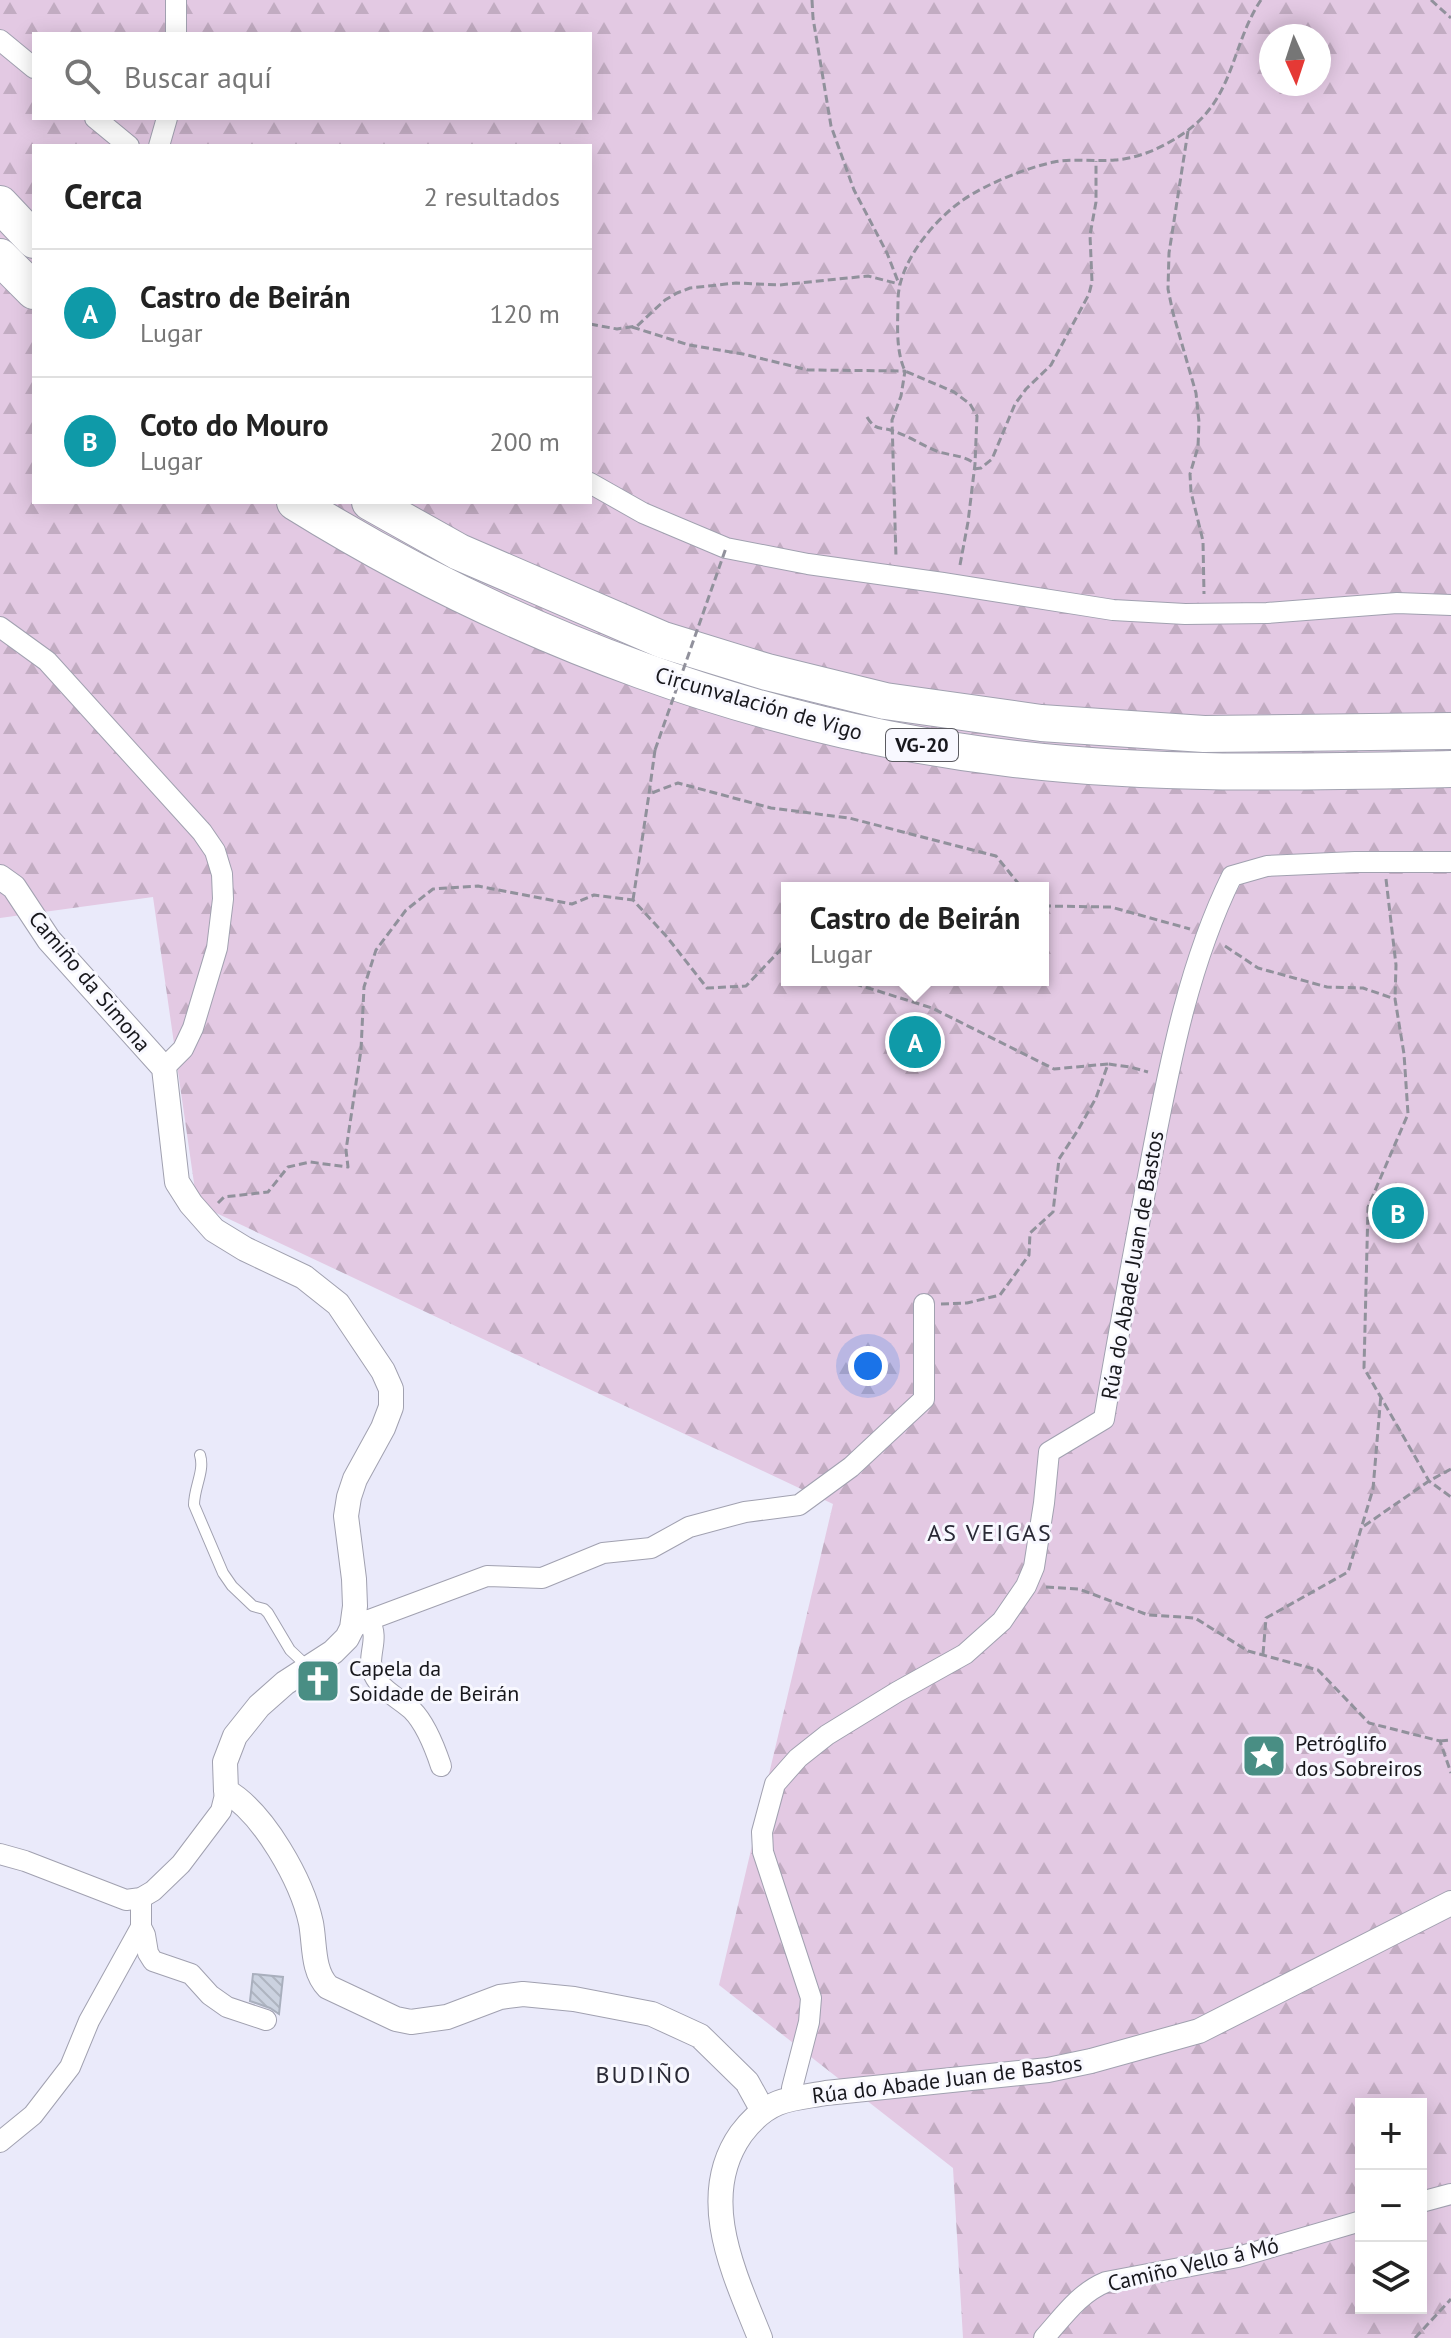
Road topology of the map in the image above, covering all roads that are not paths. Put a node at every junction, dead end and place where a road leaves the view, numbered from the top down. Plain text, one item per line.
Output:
1 (176, 0) edge
2 (176, 32) edge
3 (0, 40) edge
4 (32, 66) edge
5 (97, 120) edge
6 (166, 120) edge
7 (127, 144) edge
8 (160, 144) edge
9 (0, 204) edge
10 (32, 238) edge
11 (0, 257) edge
12 (32, 289) edge
13 (592, 484) edge
14 (298, 504) edge
15 (374, 504) edge
16 (1451, 605) edge
17 (0, 627) edge
18 (1451, 731) edge
19 (1451, 769) edge
20 (1451, 862) edge
21 (0, 877) edge
22 (164, 1068) junction
23 (924, 1304) road end
24 (200, 1455) dead end
25 (361, 1624) junction
26 (308, 1668) junction
27 (441, 1766) dead end
28 (226, 1791) junction
29 (0, 1854) edge
30 (141, 1898) junction
31 (1451, 1903) edge
32 (141, 1927) junction
33 (266, 2020) dead end
34 (792, 2099) junction
35 (763, 2111) junction
36 (0, 2142) edge
37 (1451, 2194) edge
38 (1427, 2200) edge
39 (1355, 2223) edge
40 (760, 2338) edge
41 (1044, 2338) edge

1 - 2 street
3 - 4 street
5 - 7 street
6 - 8 street
9 - 10 highway
11 - 12 highway
13 - 16 street
14 - 19 highway, Circunvalación de Vigo / VG-20
15 - 18 highway, Circunvalación de Vigo / VG-20
17 - 22 street
20 - 34 street, Rúa do Abade Juan de Bastos
21 - 22 street, Camiño da Simona
22 - 25 street, Camiño da Simona
23 - 25 street
24 - 26 lane
25 - 26 street
25 - 27 street
26 - 28 street
28 - 30 street
28 - 35 street
29 - 30 street
30 - 32 street
31 - 34 street, Rúa do Abade Juan de Bastos
32 - 33 street
32 - 36 street
34 - 35 street, Rúa do Abade Juan de Bastos
35 - 40 street, Rúa do Abade Juan de Bastos
37 - 38 street
39 - 41 street, Camiño Vello á Mó

